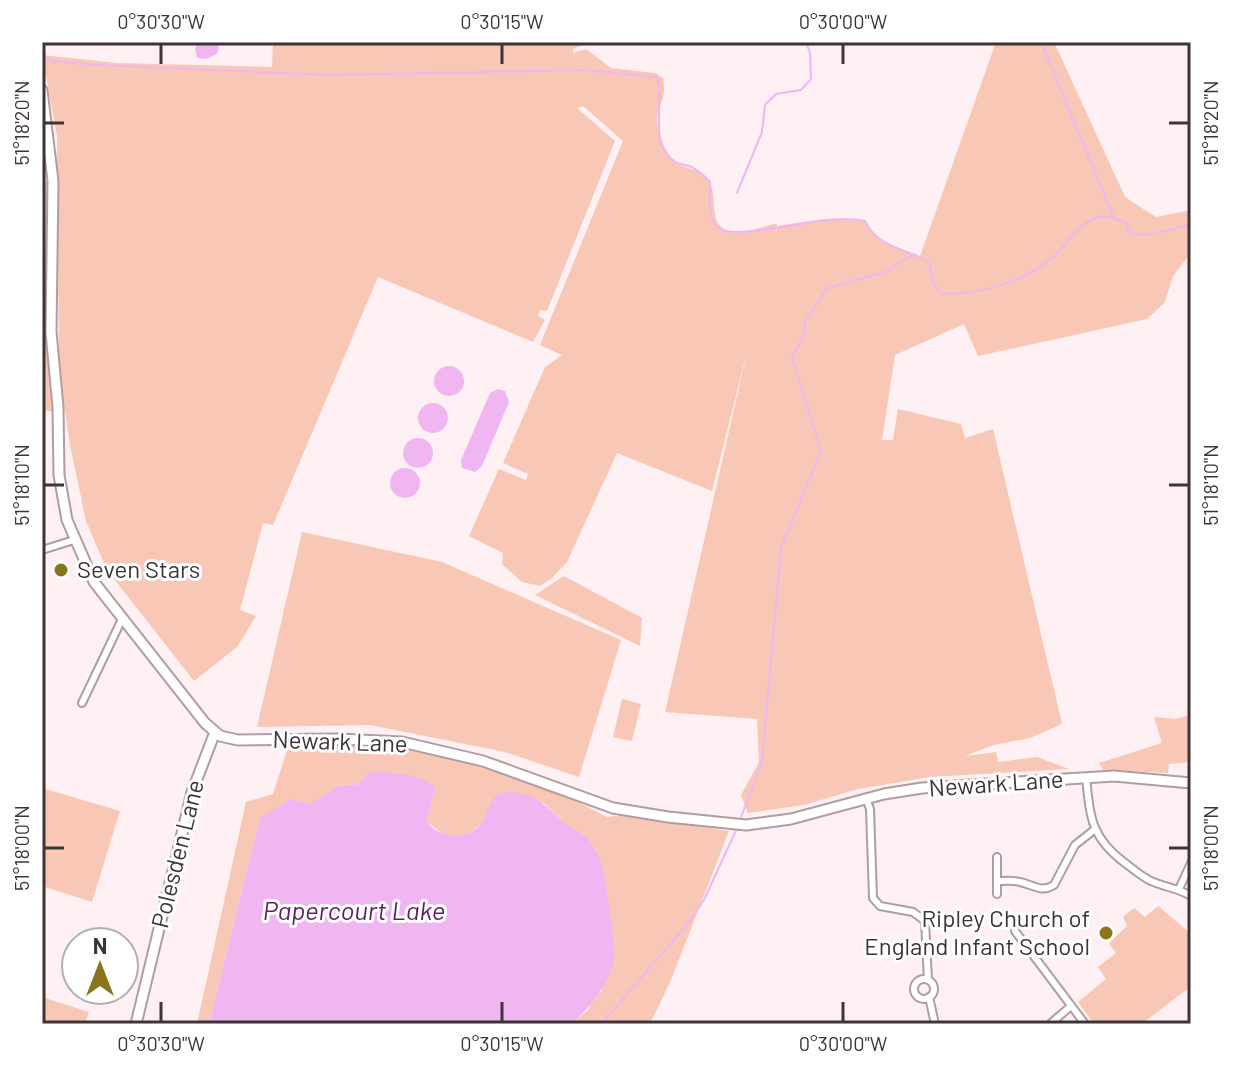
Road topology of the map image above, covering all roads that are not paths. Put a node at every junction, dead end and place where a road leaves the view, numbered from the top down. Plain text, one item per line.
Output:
1 (42, 90) edge
2 (74, 540) junction
3 (42, 550) edge
4 (123, 617) junction
5 (82, 703) dead end
6 (215, 732) junction
7 (1086, 777) junction
8 (1191, 783) edge
9 (866, 798) junction
10 (1094, 830) junction
11 (997, 857) dead end
12 (1191, 863) edge
13 (998, 881) junction
14 (1023, 882) junction
15 (1179, 889) junction
16 (1022, 892) dead end
17 (997, 894) dead end
18 (1191, 896) edge
19 (1015, 931) dead end
20 (928, 980) junction
21 (929, 997) junction
22 (1071, 1006) junction
23 (136, 1024) edge
24 (935, 1024) edge
25 (1050, 1024) edge
26 (1085, 1024) edge

1 - 2 main road
2 - 3 street
2 - 4 main road
4 - 5 street
4 - 6 main road
6 - 9 main road, Newark Lane
6 - 23 main road, Polesden Lane
7 - 8 main road, Newark Lane
7 - 9 main road, Newark Lane
7 - 10 street
9 - 20 street
10 - 14 street
10 - 15 street
11 - 13 street
12 - 15 street
13 - 14 street
13 - 17 street
14 - 16 street
15 - 18 street
19 - 22 street
20 - 21 street
20 - 21 street
21 - 24 street
22 - 25 street
22 - 26 street

